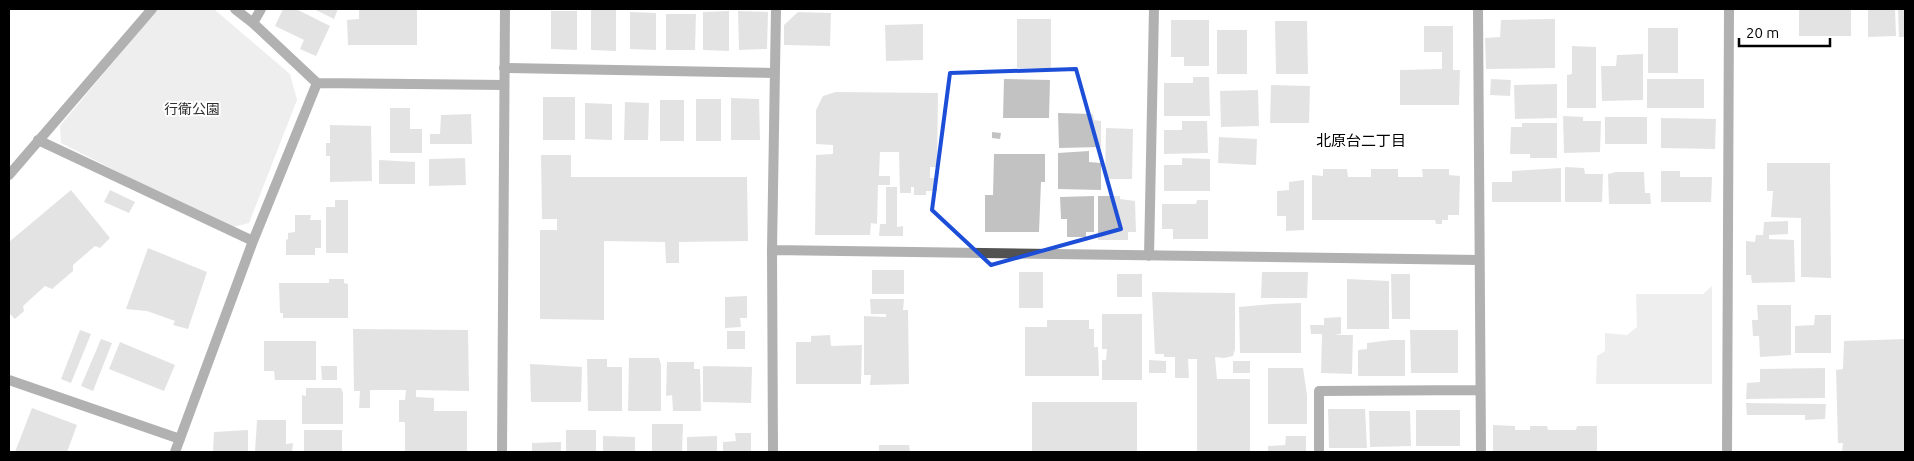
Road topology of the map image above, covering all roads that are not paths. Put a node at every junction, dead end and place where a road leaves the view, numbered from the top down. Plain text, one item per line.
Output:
1 (152, 9) edge
2 (235, 9) edge
3 (261, 9) edge
4 (505, 9) edge
5 (776, 9) edge
6 (1154, 9) edge
7 (1478, 9) edge
8 (1729, 9) edge
9 (253, 23) junction
10 (504, 68) junction
11 (775, 73) junction
12 (317, 83) junction
13 (504, 85) junction
14 (38, 140) junction
15 (9, 175) edge
16 (253, 242) junction
17 (772, 250) junction
18 (1149, 256) junction
19 (1479, 260) junction
20 (9, 380) edge
21 (1480, 390) junction
22 (180, 440) junction
23 (175, 452) edge
24 (502, 452) edge
25 (773, 452) edge
26 (1319, 452) edge
27 (1481, 452) edge
28 (1727, 452) edge

1 - 14 street
2 - 9 street
3 - 9 street
4 - 10 street
5 - 11 street
6 - 18 street
7 - 19 street
8 - 28 street
9 - 12 street
10 - 11 street
10 - 13 street
11 - 17 street
12 - 13 street
12 - 16 street
13 - 24 street
14 - 15 street
14 - 16 street
16 - 22 street
17 - 18 street
17 - 25 street
18 - 19 street
19 - 21 street
20 - 22 street
21 - 26 street
21 - 27 street
22 - 23 street

